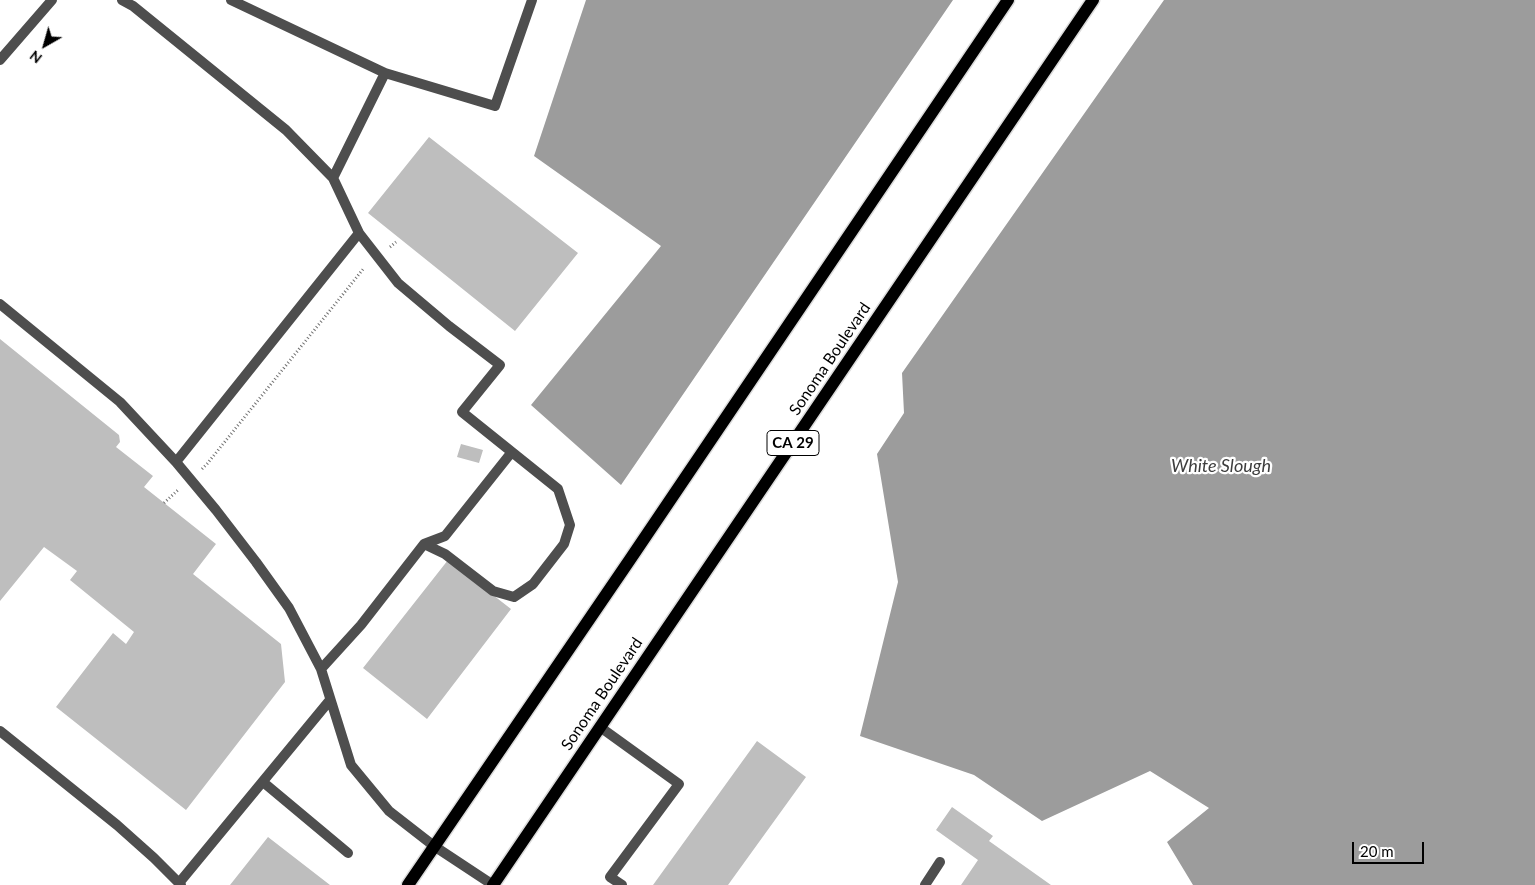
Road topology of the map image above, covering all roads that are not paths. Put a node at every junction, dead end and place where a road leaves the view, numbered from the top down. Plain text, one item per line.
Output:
1 (52, 0) edge
2 (122, 0) edge
3 (230, 0) edge
4 (532, 0) edge
5 (1008, 0) edge
6 (1093, 0) edge
7 (0, 60) edge
8 (385, 73) junction
9 (333, 178) junction
10 (360, 233) junction
11 (0, 304) edge
12 (511, 453) junction
13 (176, 462) junction
14 (424, 544) junction
15 (321, 669) junction
16 (330, 700) junction
17 (600, 727) junction
18 (0, 731) edge
19 (263, 782) junction
20 (434, 846) junction
21 (348, 852) dead end
22 (940, 862) dead end
23 (180, 884) edge
24 (408, 885) edge
25 (493, 885) edge
26 (622, 885) edge
27 (925, 885) edge

1 - 7 street
2 - 9 street
3 - 8 street
4 - 8 street
5 - 20 main road
6 - 17 main road, Sonoma Boulevard / CA 29
8 - 9 street
9 - 10 street
10 - 12 street
10 - 13 street
11 - 13 street
12 - 14 street
12 - 14 street
13 - 15 street
14 - 15 street
15 - 16 street
16 - 19 street
16 - 20 street
17 - 25 main road, Sonoma Boulevard / CA 29
17 - 26 street
18 - 23 street
19 - 21 street
19 - 23 street
20 - 24 main road
20 - 25 street
22 - 27 street

